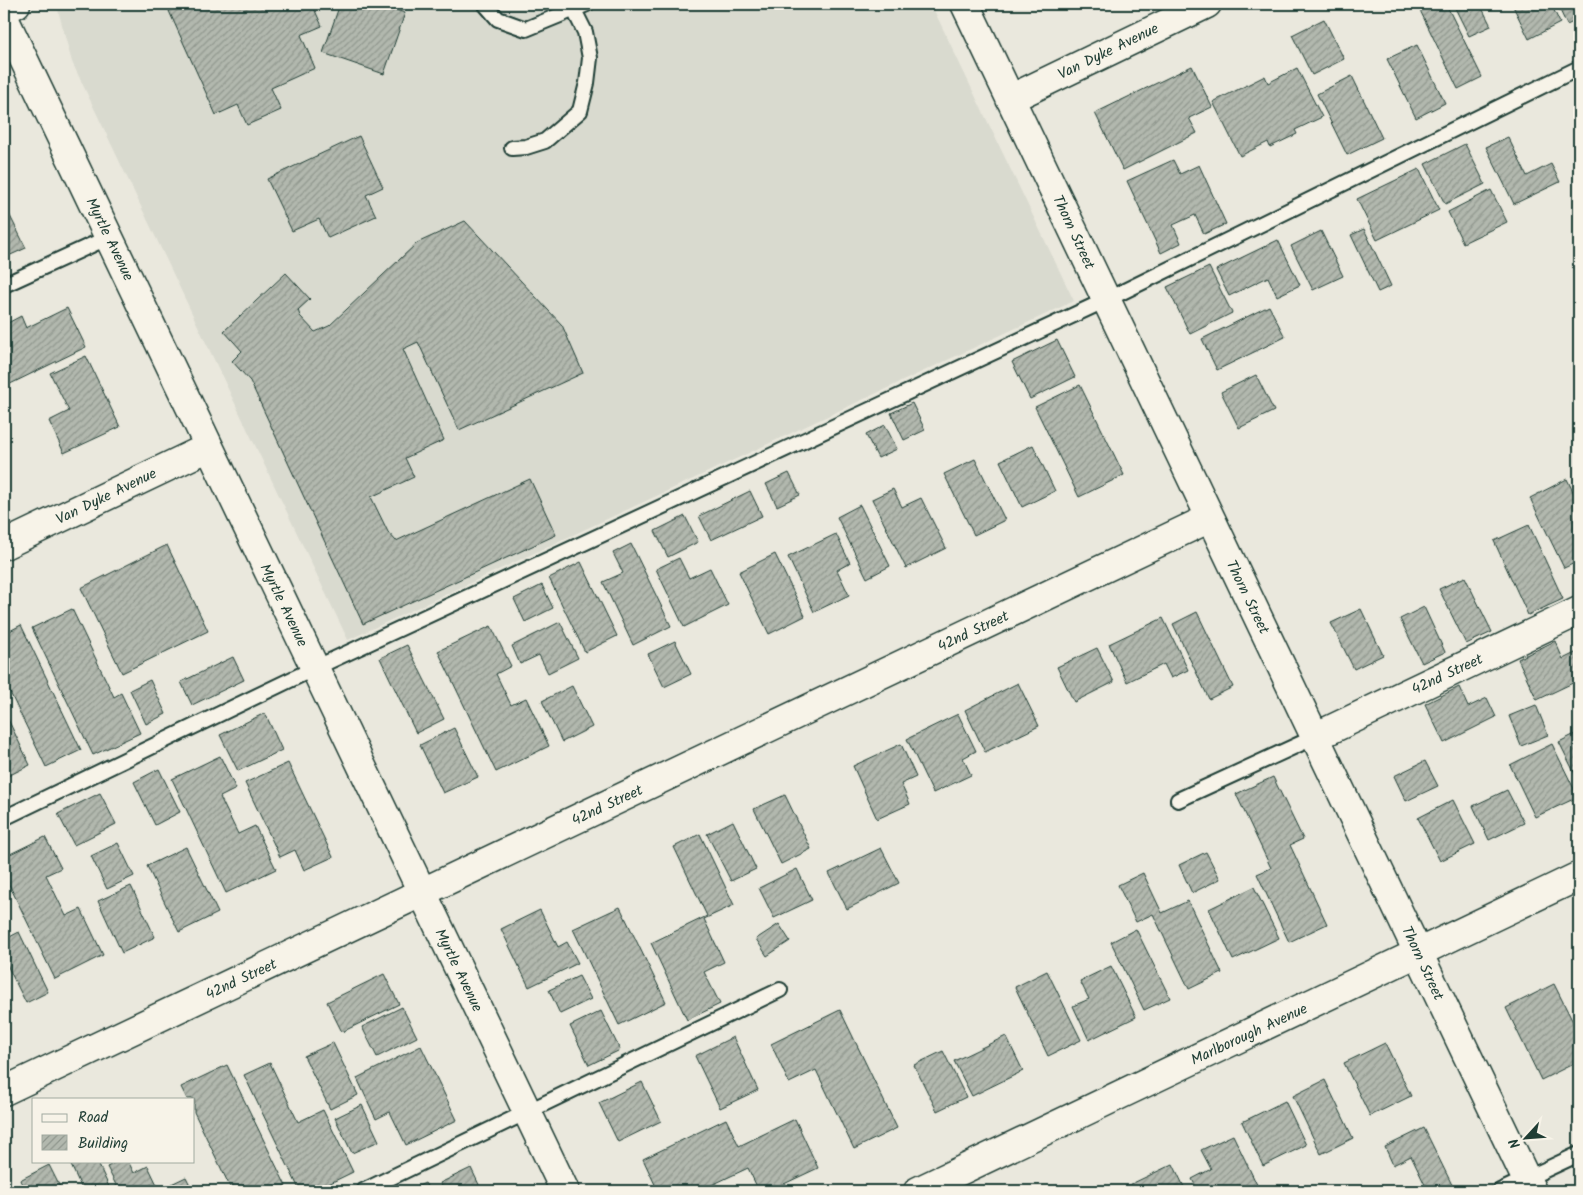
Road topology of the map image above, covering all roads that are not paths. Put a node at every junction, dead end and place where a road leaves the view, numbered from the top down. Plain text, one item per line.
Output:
1 (16, 4) edge
2 (484, 4) edge
3 (964, 4) edge
4 (1207, 4) edge
5 (577, 6) edge
6 (4, 10) edge
7 (4, 18) edge
8 (1579, 68) edge
9 (1010, 99) junction
10 (512, 148) dead end
11 (109, 237) junction
12 (4, 285) edge
13 (1106, 300) junction
14 (209, 447) junction
15 (1210, 518) junction
16 (4, 545) edge
17 (1579, 611) edge
18 (315, 668) junction
19 (1315, 736) junction
20 (1178, 800) dead end
21 (4, 818) edge
22 (1579, 876) edge
23 (422, 893) junction
24 (1418, 953) junction
25 (780, 990) dead end
26 (4, 1091) edge
27 (527, 1113) junction
28 (1579, 1154) edge
29 (1529, 1185) edge
30 (363, 1191) edge
31 (565, 1191) edge
32 (918, 1191) edge
33 (1500, 1191) edge

1 - 6 street
2 - 5 lane
3 - 9 street, Thorn Street
4 - 9 street, Van Dyke Avenue
5 - 10 lane
7 - 11 street, Myrtle Avenue
8 - 13 lane
9 - 13 street, Thorn Street
11 - 12 lane
11 - 14 street, Myrtle Avenue
13 - 15 street, Thorn Street
13 - 18 lane
14 - 16 street, Van Dyke Avenue
14 - 18 street, Myrtle Avenue
15 - 19 street, Thorn Street
15 - 23 street, 42nd Street
17 - 19 street, 42nd Street
18 - 21 lane
18 - 23 street, Myrtle Avenue
19 - 20 lane
19 - 24 street, Thorn Street
22 - 24 street, Marlborough Avenue
23 - 26 street, 42nd Street
23 - 27 street, Myrtle Avenue
24 - 29 street, Thorn Street
24 - 32 street, Marlborough Avenue
25 - 27 lane
27 - 30 lane
27 - 31 street, Myrtle Avenue
28 - 29 lane
29 - 33 lane

